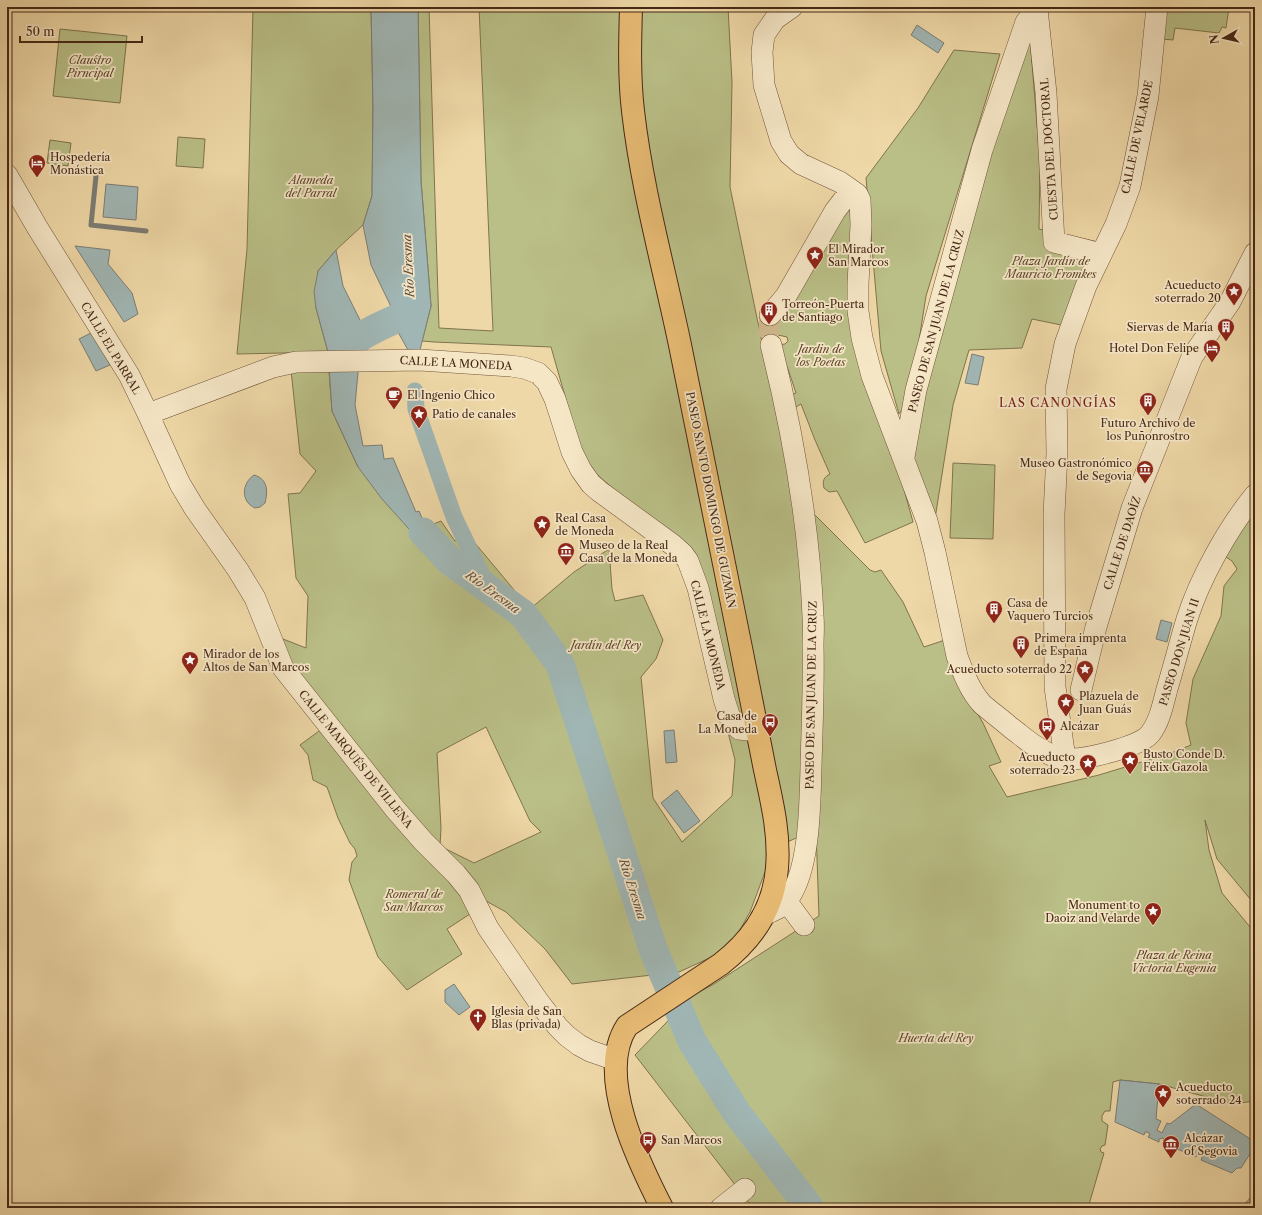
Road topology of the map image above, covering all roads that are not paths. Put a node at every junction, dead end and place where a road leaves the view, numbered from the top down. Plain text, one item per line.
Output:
1 (631, 7) edge
2 (792, 7) edge
3 (1157, 7) edge
4 (1038, 8) edge
5 (7, 175) edge
6 (851, 190) junction
7 (1255, 253) edge
8 (1101, 254) junction
9 (770, 315) tunnel mouth
10 (771, 344) tunnel mouth
11 (148, 414) junction
12 (903, 459) junction
13 (1255, 495) edge
14 (1081, 690) dead end
15 (758, 731) junction
16 (1064, 752) junction
17 (787, 902) junction
18 (763, 915) junction
19 (804, 926) dead end
20 (616, 1060) junction
21 (745, 1189) dead end
22 (662, 1208) edge
23 (721, 1208) edge

1 - 15 main road, PASEO SANTO DOMINGO DE GUZMÁN
2 - 6 street
3 - 8 street, CALLE DE VELARDE
4 - 8 street, CUESTA DEL DOCTORAL
4 - 12 street, PASEO DE SAN JUAN DE LA CRUZ
5 - 11 street, CALLE EL PARRAL
6 - 9 street
6 - 12 street
7 - 14 street, CALLE DE DAOÍZ
8 - 16 street, CALLE DE VELARDE
10 - 17 street, PASEO DE SAN JUAN DE LA CRUZ
11 - 15 street, CALLE LA MONEDA
11 - 20 street, CALLE MARQUÉS DE VILLENA
12 - 16 street
13 - 16 street, PASEO DON JUAN II
15 - 18 main road, PASEO SANTO DOMINGO DE GUZMÁN
17 - 18 street
17 - 19 street
18 - 20 main road, PASEO SANTO DOMINGO DE GUZMÁN
20 - 22 main road
21 - 23 street

